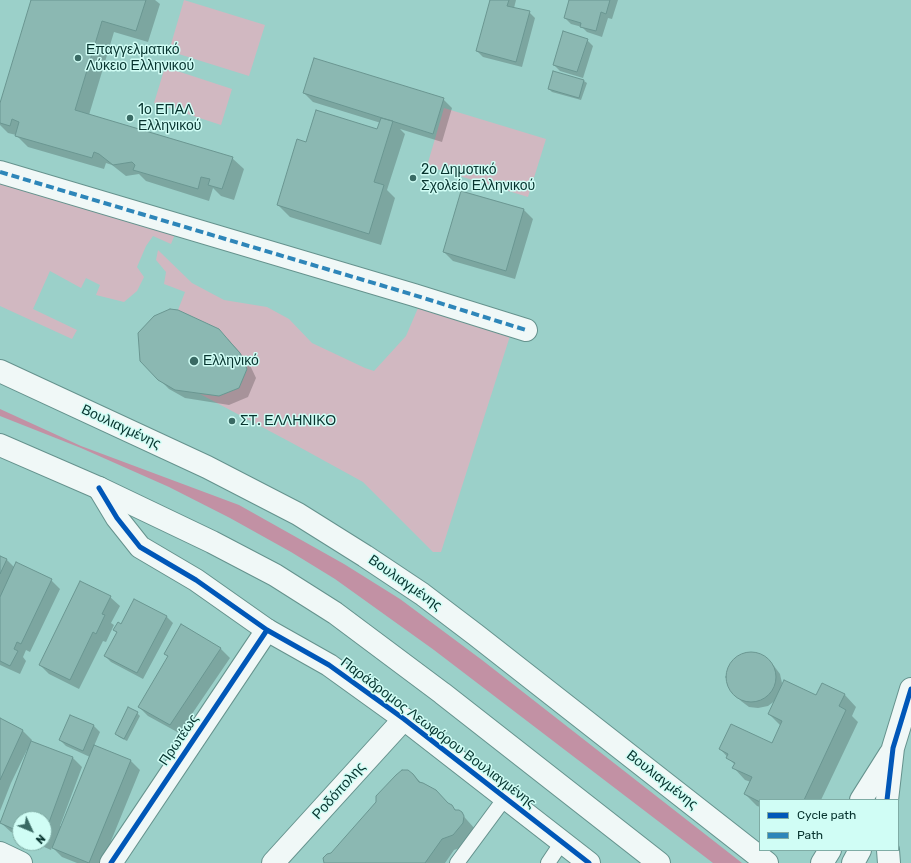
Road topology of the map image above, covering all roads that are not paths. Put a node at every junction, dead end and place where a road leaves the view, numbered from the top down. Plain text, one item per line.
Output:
1 (0, 172) edge
2 (526, 330) dead end
3 (0, 371) edge
4 (0, 445) edge
5 (99, 488) junction
6 (267, 630) junction
7 (911, 689) edge
8 (404, 719) junction
9 (894, 748) junction
10 (505, 798) junction
11 (862, 799) edge
12 (887, 799) edge
13 (562, 842) junction
14 (829, 851) edge
15 (859, 851) edge
16 (888, 851) edge
17 (0, 853) edge
18 (585, 862) edge
19 (20, 863) edge
20 (111, 863) edge
21 (273, 863) edge
22 (457, 863) edge
23 (548, 863) edge
24 (659, 863) edge
25 (767, 863) edge
26 (822, 863) edge
27 (853, 863) edge
28 (889, 863) edge

1 - 2 street
3 - 25 street, Βουλιαγμένης
4 - 5 street
5 - 6 street, Παράδρομος Λεωφόρου Βουλιαγμένης
5 - 24 street
6 - 8 street, Παράδρομος Λεωφόρου Βουλιαγμένης
6 - 20 street, Πρωτέως
7 - 9 street
8 - 10 street, Παράδρομος Λεωφόρου Βουλιαγμένης
8 - 21 street, Ροδόπολης
9 - 11 street
9 - 12 street
10 - 13 street, Παράδρομος Λεωφόρου Βουλιαγμένης
10 - 22 lane
13 - 18 street, Παράδρομος Λεωφόρου Βουλιαγμένης
13 - 23 lane
14 - 26 street
15 - 27 street
16 - 28 street
17 - 19 street

